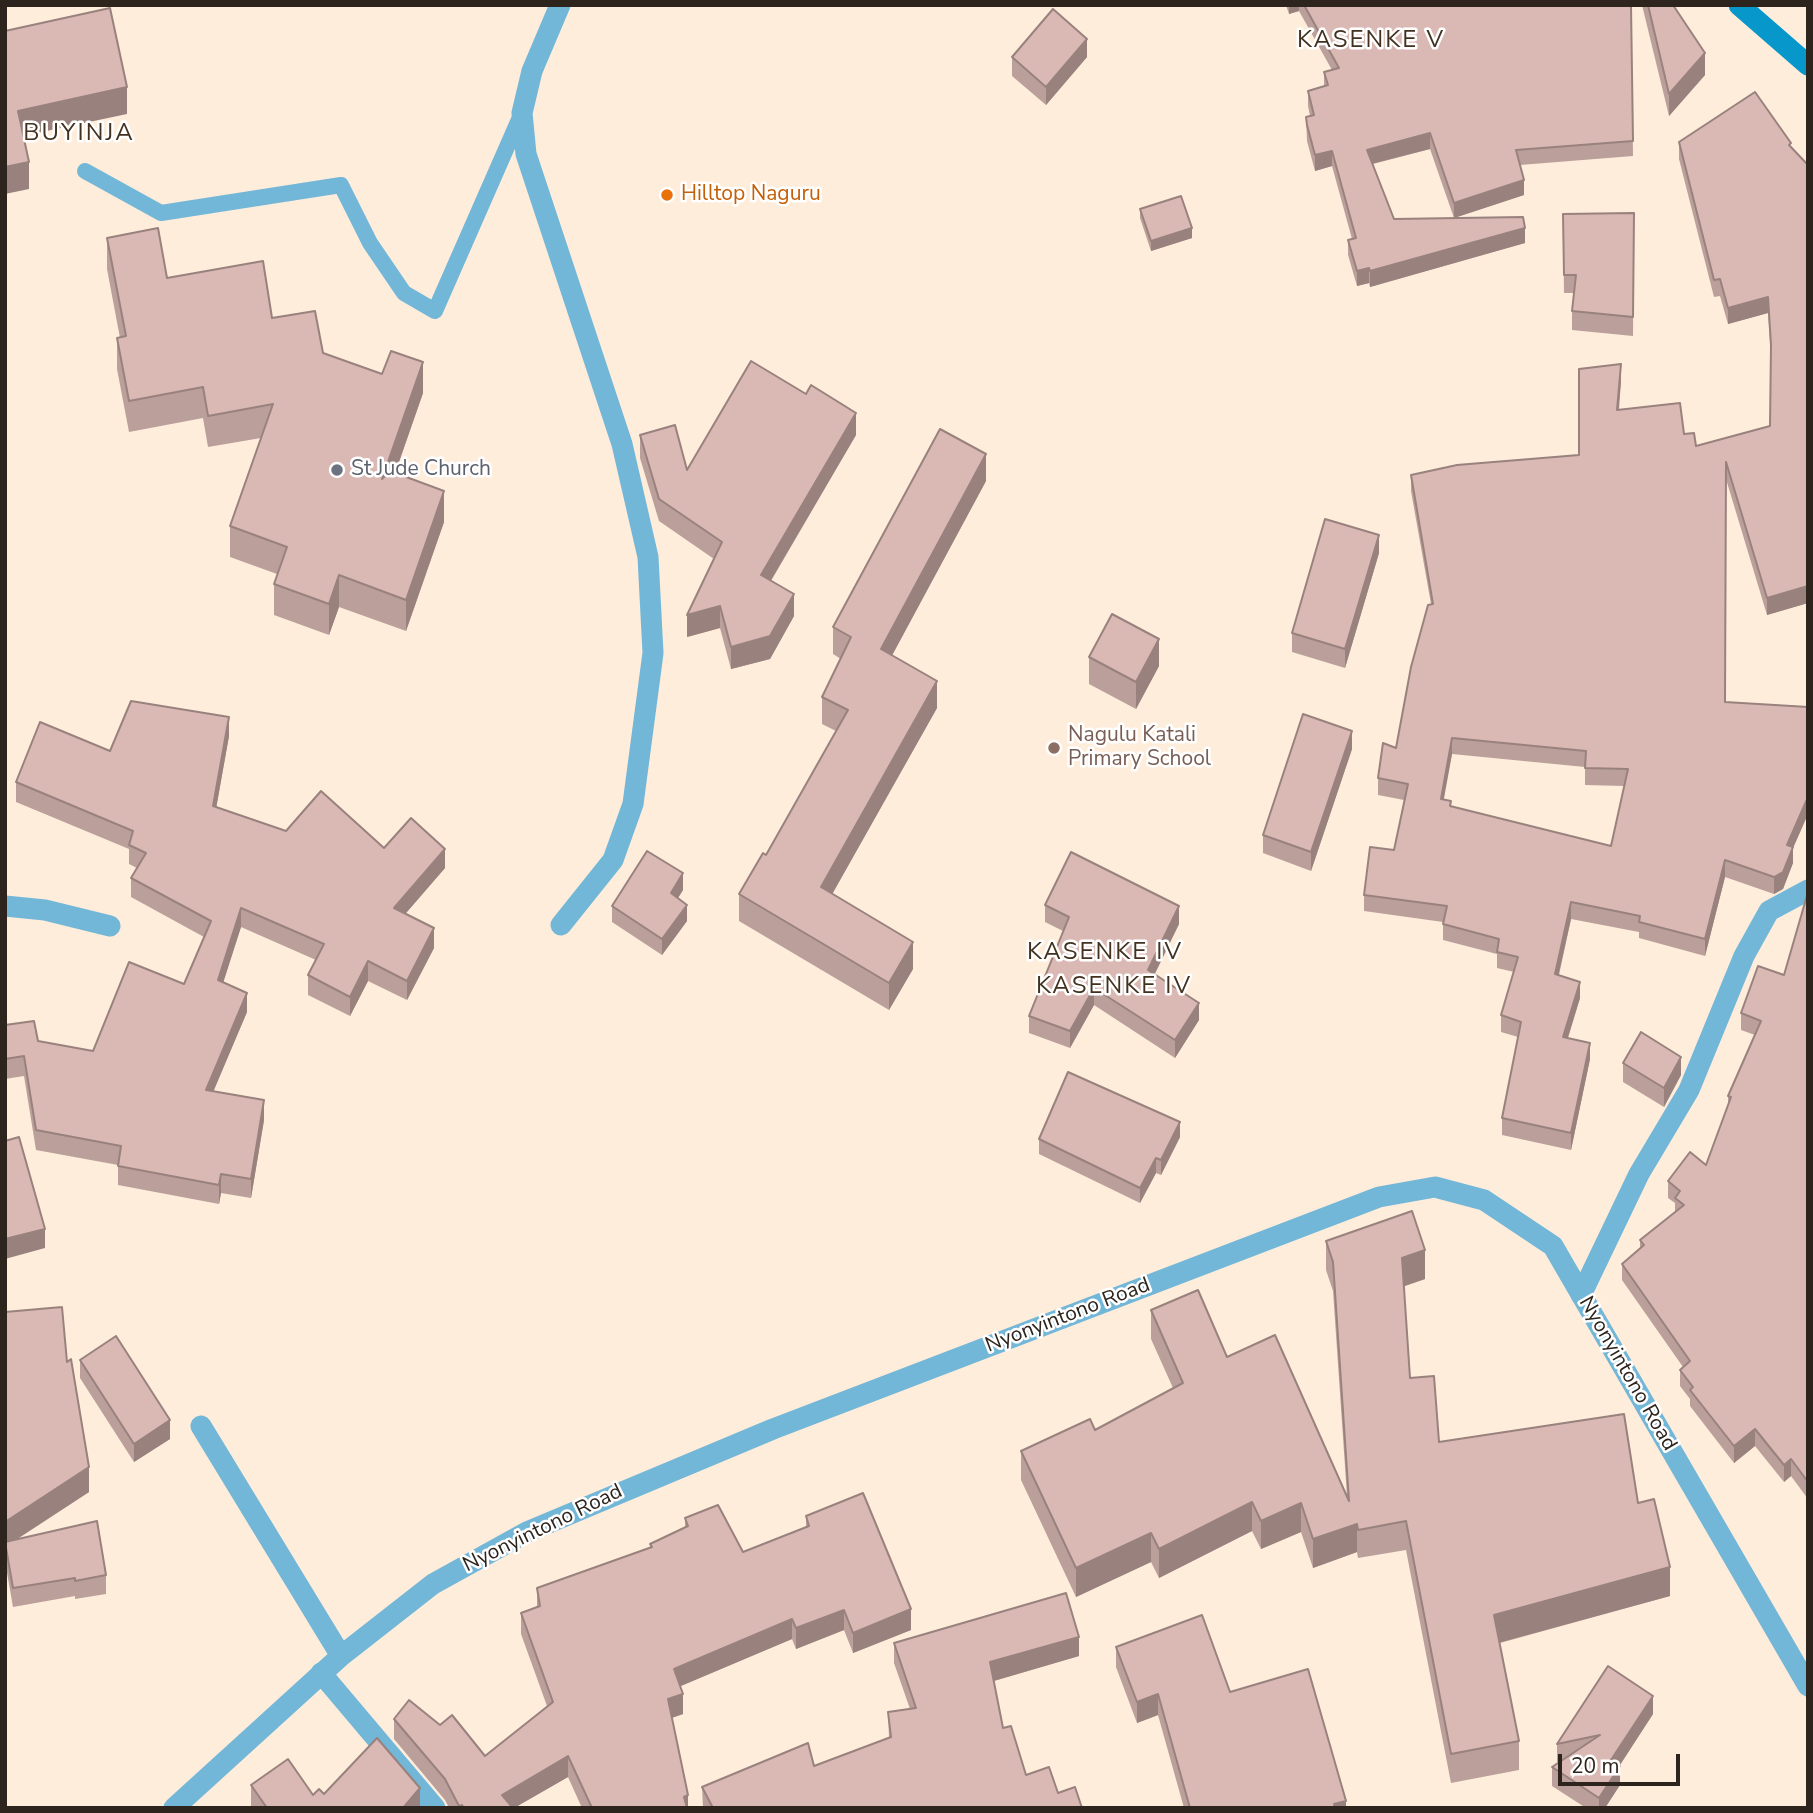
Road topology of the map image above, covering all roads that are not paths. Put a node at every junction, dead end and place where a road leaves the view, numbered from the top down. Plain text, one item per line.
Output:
1 (560, 5) edge
2 (1739, 5) edge
3 (1808, 65) edge
4 (522, 113) junction
5 (85, 171) dead end
6 (1808, 890) edge
7 (5, 906) edge
8 (561, 925) dead end
9 (110, 926) dead end
10 (1581, 1295) junction
11 (201, 1426) dead end
12 (341, 1656) junction
13 (321, 1673) junction
14 (1808, 1686) edge
15 (174, 1808) edge
16 (435, 1808) edge

1 - 4 street
2 - 3 street
4 - 5 lane
4 - 8 street
6 - 10 street
7 - 9 street
10 - 12 street, Nyonyintono Road
10 - 14 street, Nyonyintono Road
11 - 12 street
12 - 13 street, Nyonyintono Road
13 - 15 street, Nyonyintono Road
13 - 16 street

